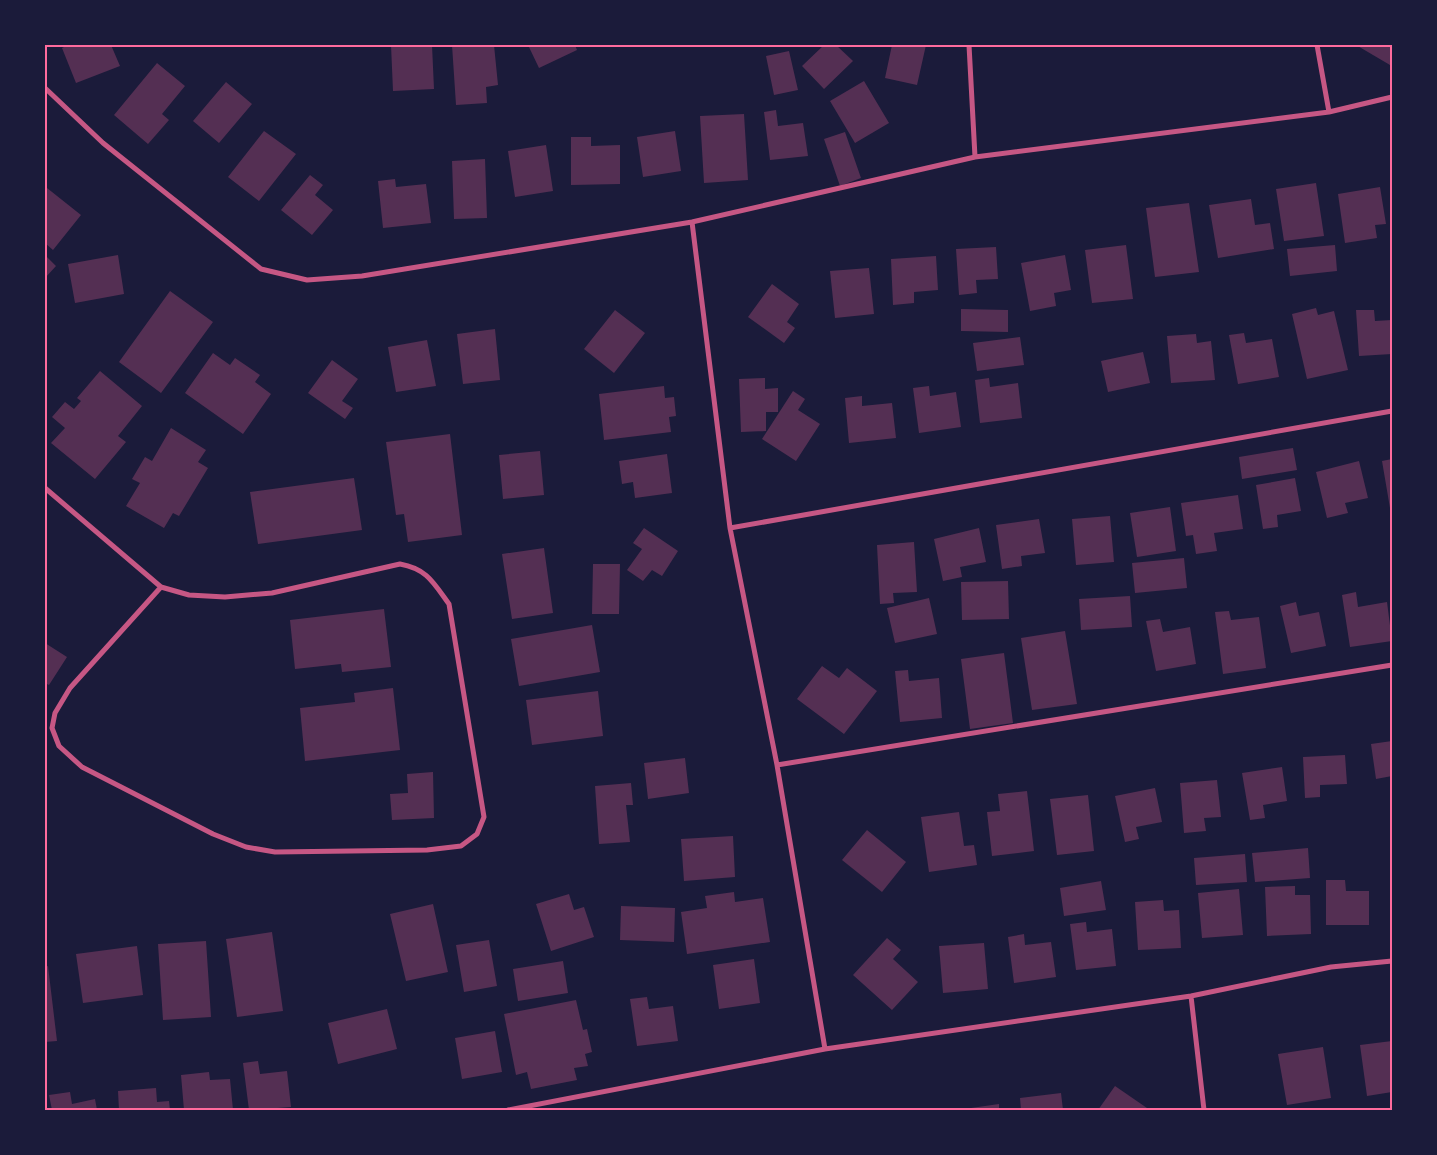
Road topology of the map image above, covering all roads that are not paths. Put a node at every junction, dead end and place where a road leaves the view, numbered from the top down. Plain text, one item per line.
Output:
1 (969, 45) edge
2 (1317, 45) edge
3 (45, 88) edge
4 (1392, 97) edge
5 (1329, 112) junction
6 (975, 157) junction
7 (692, 222) junction
8 (1392, 411) edge
9 (45, 488) edge
10 (730, 528) junction
11 (161, 587) junction
12 (1392, 665) edge
13 (777, 765) junction
14 (1392, 961) edge
15 (1191, 996) junction
16 (825, 1050) junction
17 (508, 1110) edge
18 (1204, 1110) edge

1 - 6 street
2 - 5 street
3 - 7 street
4 - 5 street
5 - 6 street
6 - 7 street
7 - 10 street
8 - 10 street
9 - 11 street
10 - 13 street
11 - 11 street
12 - 13 street
13 - 16 street
14 - 15 street
15 - 16 street
15 - 18 street
16 - 17 street

